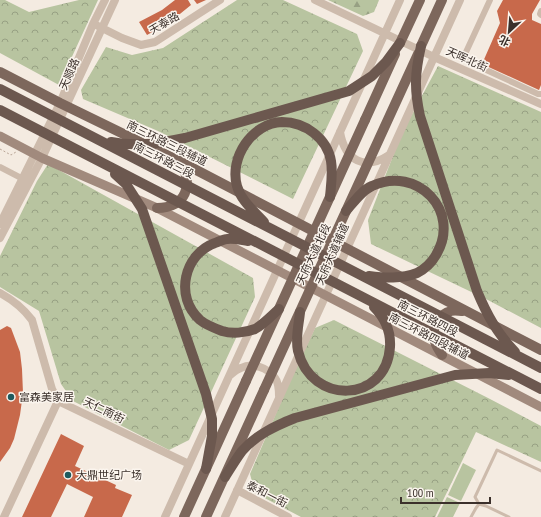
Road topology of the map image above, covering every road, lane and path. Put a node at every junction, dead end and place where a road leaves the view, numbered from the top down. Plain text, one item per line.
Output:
1 (105, 0) edge
2 (115, 0) edge
3 (220, 0) edge
4 (315, 0) edge
5 (400, 0) edge
6 (420, 0) edge
7 (442, 0) edge
8 (460, 0) edge
9 (490, 0) edge
10 (541, 11) edge
11 (541, 14) edge
12 (94, 24) junction
13 (102, 28) junction
14 (386, 33) junction
15 (400, 43) junction
16 (421, 46) junction
17 (434, 56) junction
18 (0, 72) edge
19 (0, 89) edge
20 (541, 94) edge
21 (541, 104) edge
22 (63, 105) junction
23 (0, 110) edge
24 (340, 132) junction
25 (0, 136) edge
26 (100, 140) junction
27 (24, 148) junction
28 (0, 149) edge
29 (390, 155) junction
30 (39, 156) junction
31 (179, 161) junction
32 (107, 165) junction
33 (0, 167) edge
34 (26, 180) junction
35 (330, 198) junction
36 (157, 208) junction
37 (346, 211) junction
38 (298, 223) junction
39 (0, 224) edge
40 (272, 229) junction
41 (0, 238) edge
42 (255, 242) junction
43 (347, 249) junction
44 (317, 252) joint
45 (276, 270) junction
46 (362, 276) junction
47 (0, 293) edge
48 (326, 295) junction
49 (366, 299) junction
50 (279, 310) junction
51 (466, 310) junction
52 (300, 312) junction
53 (541, 350) edge
54 (442, 356) junction
55 (521, 358) junction
56 (541, 368) edge
57 (229, 375) junction
58 (513, 375) junction
59 (541, 389) edge
60 (279, 397) junction
61 (58, 401) junction
62 (541, 407) edge
63 (189, 464) junction
64 (206, 469) junction
65 (541, 471) edge
66 (225, 477) junction
67 (237, 490) junction
68 (479, 504) junction
69 (4, 517) edge
70 (165, 517) edge
71 (184, 517) edge
72 (206, 517) edge
73 (225, 517) edge
74 (288, 517) edge
75 (471, 517) edge
76 (509, 517) edge

1 - 12 street, 天顺路
2 - 13 street, 天顺路
3 - 13 street, 天泰路
4 - 14 street, 天晖北街
5 - 14 street
6 - 15 main road, 天府大道北段, bridge
7 - 16 main road, 天府大道北段
8 - 17 street, 天府大道辅道
9 - 20 street
10 - 11 street
12 - 13 street, 天泰路
12 - 22 street, 天顺路
13 - 22 street, 天顺路
14 - 17 street, 天晖北街
14 - 24 street
15 - 26 highway, bridge
15 - 35 main road, 天府大道北段, bridge
16 - 37 main road, 天府大道北段, bridge
16 - 55 highway, bridge
17 - 21 street, 天晖北街
17 - 29 street, 天府大道辅道
18 - 22 main road, 南三环路三段辅道
19 - 26 highway, 南三环路三段, bridge
22 - 30 street, 天顺路
22 - 31 main road, 南三环路三段辅道
23 - 32 highway, bridge
24 - 29 street
24 - 38 street
25 - 27 main road
26 - 40 highway, 南三环路三段, bridge
27 - 28 path
27 - 30 main road
29 - 43 street, 天府大道辅道
30 - 34 street, 天顺路
30 - 36 main road
31 - 36 main road
31 - 38 main road, 南三环路三段辅道
32 - 42 highway, bridge
32 - 64 highway, bridge
33 - 34 street
34 - 39 street
34 - 41 street
35 - 40 highway, bridge
35 - 50 main road, 天府大道北段, bridge
36 - 45 main road
37 - 46 highway, bridge
37 - 52 main road, 天府大道北段, bridge
38 - 43 main road, 南三环路三段辅道
38 - 45 street
40 - 44 highway, 南三环路三段, bridge
42 - 49 highway, 南三环路四段, bridge
42 - 50 highway, bridge
43 - 48 street, 天府大道辅道
43 - 51 main road, 南三环路三段辅道
44 - 46 highway, 南三环路四段, bridge
45 - 48 main road, 南三环路四段辅道
45 - 57 street
46 - 55 highway, 南三环路四段, bridge
47 - 61 street
48 - 54 main road, 南三环路四段辅道
48 - 60 street, 天府大道辅道
49 - 52 highway, bridge
49 - 58 highway, 南三环路四段, bridge
50 - 64 main road, 天府大道北段, bridge
51 - 53 main road, 南三环路三段辅道
51 - 54 main road
52 - 66 main road, 天府大道北段, bridge
54 - 62 main road, 南三环路四段辅道
55 - 56 highway, 南三环路四段, bridge
57 - 60 street
57 - 63 street
58 - 59 highway, 南三环路四段, bridge
58 - 66 highway, bridge
60 - 67 street, 天府大道辅道
61 - 63 street, 天仁南街
61 - 69 street
63 - 70 street
64 - 71 main road, 天府大道北段
65 - 68 lane
66 - 72 main road, 天府大道北段
67 - 73 street, 天府大道辅道
67 - 74 street, 泰和一街
68 - 75 lane
68 - 76 lane

